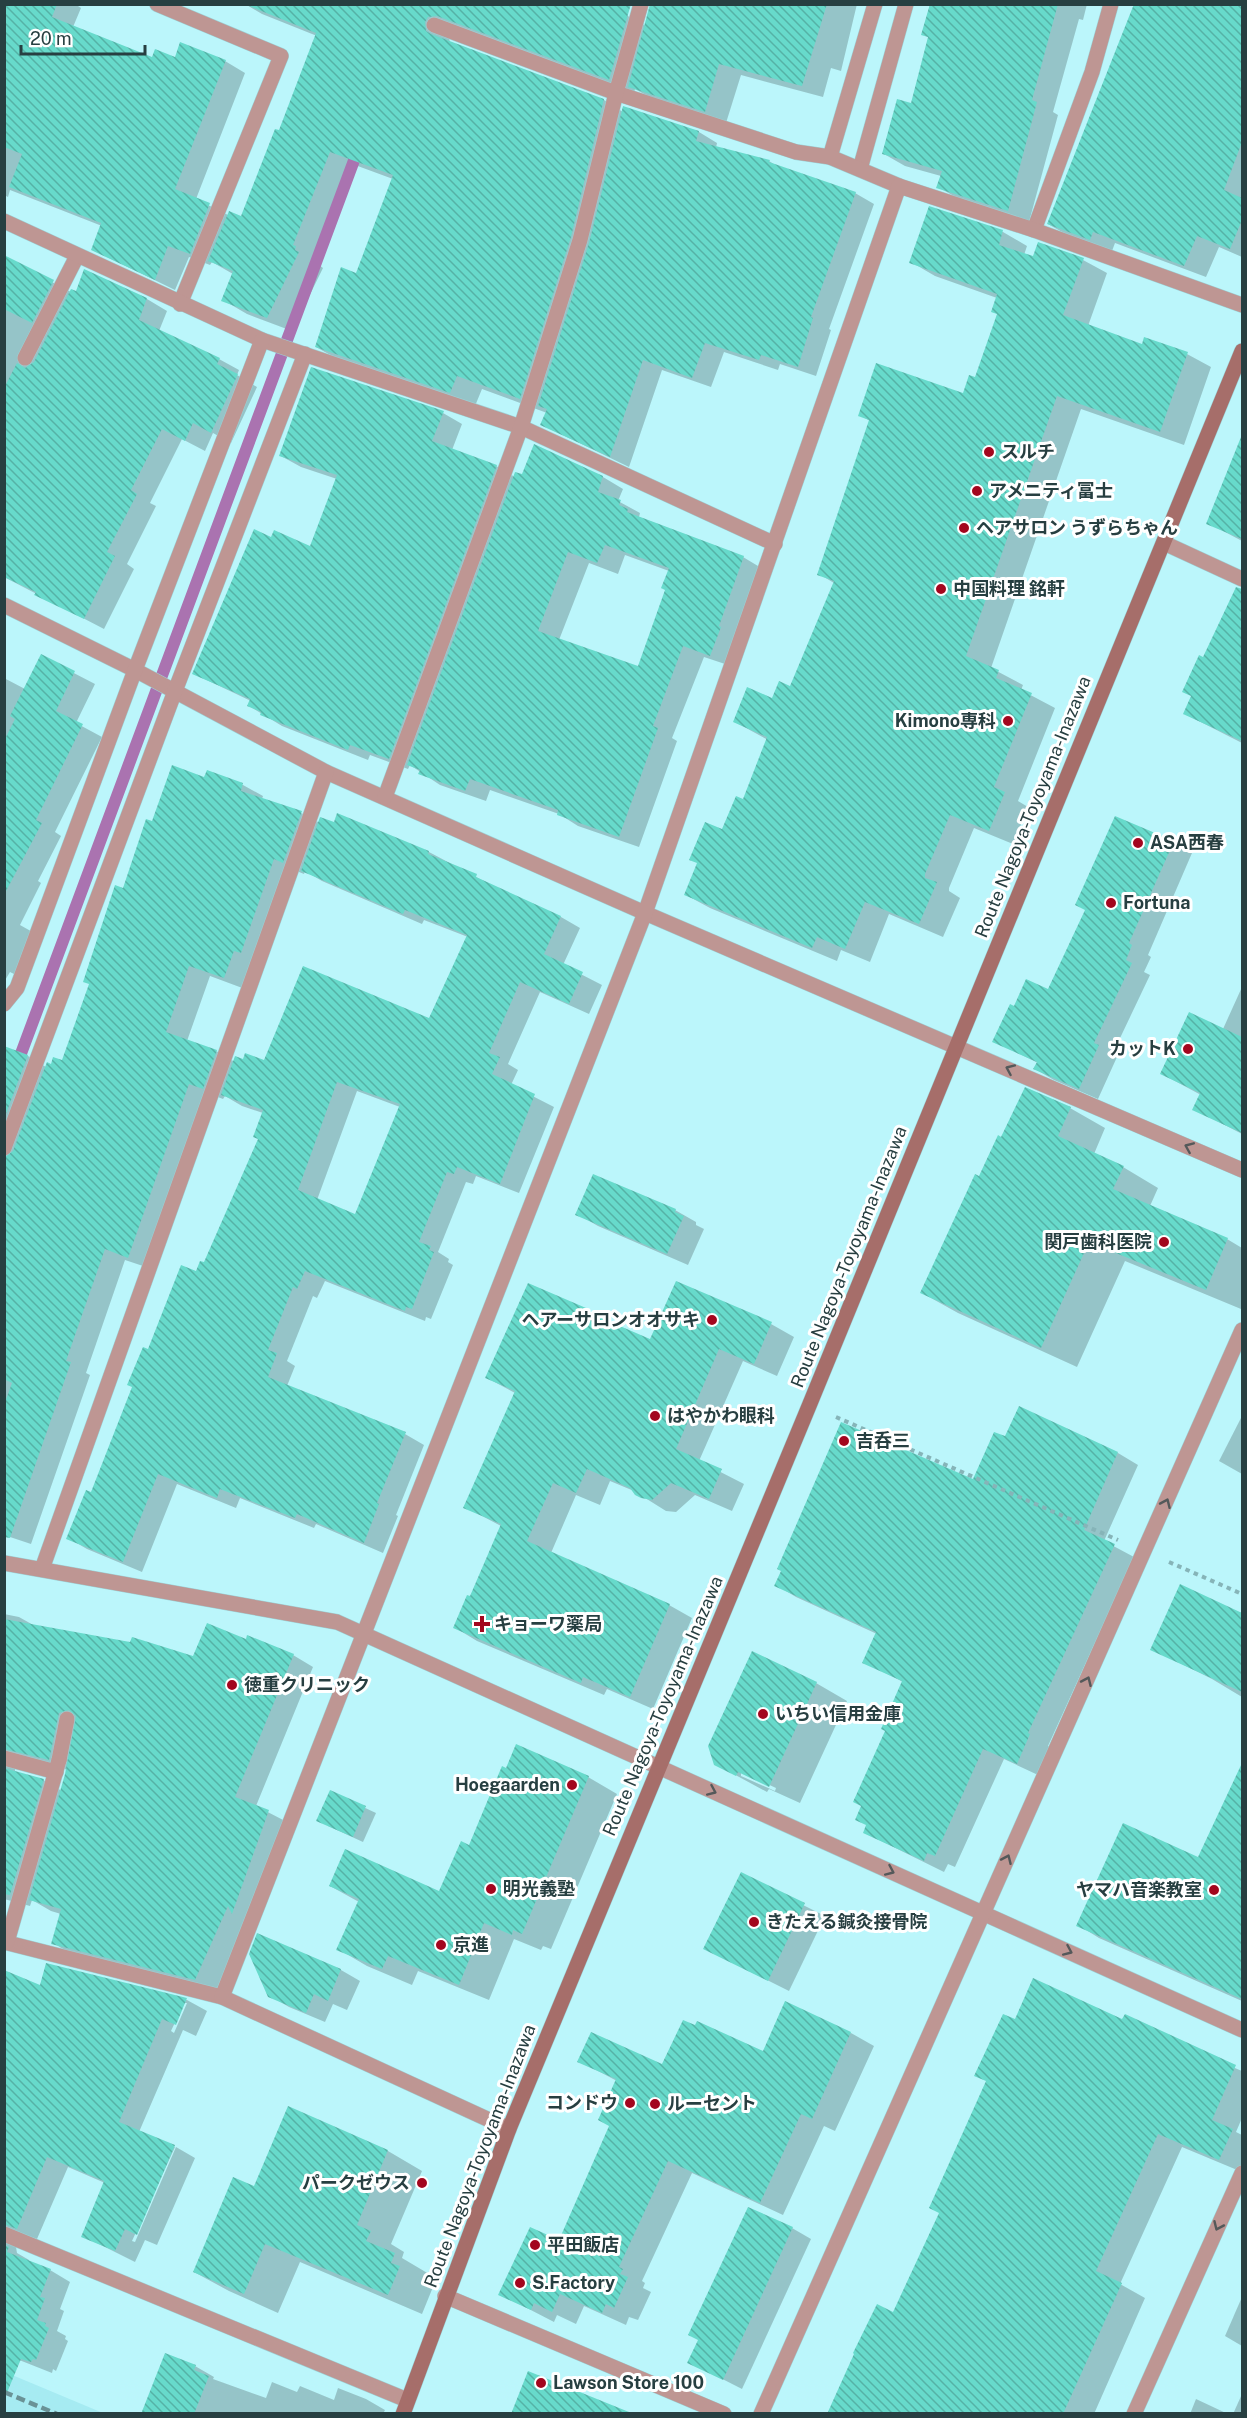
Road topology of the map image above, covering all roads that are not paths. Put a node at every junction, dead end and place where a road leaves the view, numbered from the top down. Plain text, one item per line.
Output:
1 (157, 4) edge
2 (641, 4) edge
3 (875, 4) edge
4 (906, 4) edge
5 (1111, 4) edge
6 (434, 25) dead end
7 (616, 93) junction
8 (830, 157) junction
9 (860, 169) junction
10 (899, 186) junction
11 (4, 221) edge
12 (1034, 230) junction
13 (77, 256) junction
14 (180, 304) junction
15 (1242, 305) edge
16 (262, 340) junction
17 (1242, 351) edge
18 (305, 354) junction
19 (24, 358) dead end
20 (521, 427) junction
21 (1164, 543) junction
22 (775, 544) junction
23 (1242, 579) edge
24 (4, 605) edge
25 (135, 670) junction
26 (175, 691) junction
27 (326, 772) junction
28 (385, 797) junction
29 (645, 913) junction
30 (11, 985) edge
31 (4, 1004) edge
32 (957, 1045) junction
33 (4, 1148) edge
34 (1242, 1170) edge
35 (1242, 1330) edge
36 (4, 1563) edge
37 (42, 1569) junction
38 (362, 1634) junction
39 (68, 1719) dead end
40 (4, 1758) edge
41 (58, 1766) junction
42 (659, 1768) junction
43 (983, 1912) junction
44 (6, 1942) edge
45 (222, 1996) junction
46 (1242, 2031) edge
47 (509, 2128) junction
48 (1242, 2173) edge
49 (4, 2234) edge
50 (446, 2296) junction
51 (405, 2407) edge
52 (723, 2414) edge
53 (761, 2414) edge
54 (1134, 2414) edge

1 - 14 street
2 - 7 street
3 - 8 street
4 - 9 street
5 - 12 street
6 - 7 street
7 - 8 street
7 - 20 street
8 - 9 street
9 - 10 street
10 - 12 street
10 - 22 street
11 - 13 street
12 - 15 street
13 - 14 street
13 - 19 street
14 - 16 street
16 - 18 street
16 - 25 street
17 - 21 main road, Route Nagoya-Toyoyama-Inazawa
18 - 20 street
18 - 26 street
20 - 22 street
20 - 28 street
21 - 23 street
21 - 32 main road, Route Nagoya-Toyoyama-Inazawa
22 - 29 street
24 - 25 street
25 - 26 street
25 - 30 street
26 - 27 street
26 - 33 street
27 - 28 street
27 - 37 street
28 - 29 street
29 - 32 street
29 - 38 street
30 - 31 street
34 -> 32 street
32 - 42 main road, Route Nagoya-Toyoyama-Inazawa
43 -> 35 street
36 - 37 street
37 - 38 street
38 - 42 street
38 - 45 street
39 - 41 street
40 - 41 street
41 - 44 street
42 -> 43 street
42 - 47 main road, Route Nagoya-Toyoyama-Inazawa
43 -> 46 street
43 - 53 street
44 - 45 street
45 - 47 street
47 - 50 main road, Route Nagoya-Toyoyama-Inazawa
48 -> 54 street
49 - 51 street
50 - 51 main road, Route Nagoya-Toyoyama-Inazawa
50 - 52 street

